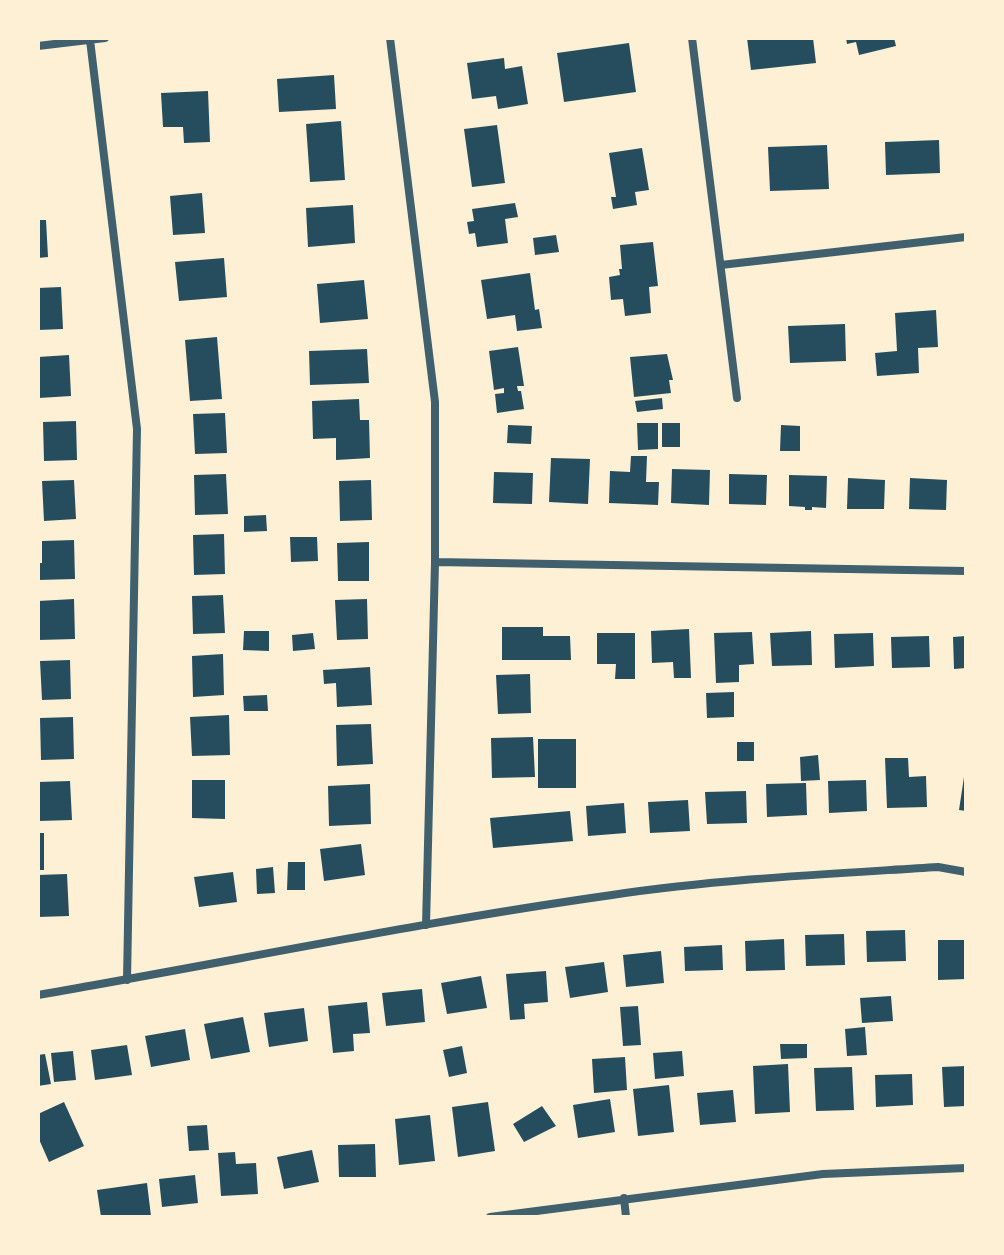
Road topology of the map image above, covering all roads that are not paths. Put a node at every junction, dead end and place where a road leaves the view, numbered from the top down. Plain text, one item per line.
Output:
1 (105, 38) edge
2 (390, 38) edge
3 (692, 38) edge
4 (90, 40) edge
5 (38, 46) edge
6 (966, 237) edge
7 (721, 265) junction
8 (737, 398) dead end
9 (435, 562) junction
10 (966, 571) edge
11 (966, 872) edge
12 (426, 925) junction
13 (127, 980) junction
14 (38, 995) edge
15 (966, 1168) edge
16 (624, 1198) junction
17 (490, 1217) edge
18 (626, 1217) edge

1 - 4 street
2 - 9 street
3 - 7 street
4 - 5 street
4 - 13 street
6 - 7 street
7 - 8 street
9 - 10 street
9 - 12 street
11 - 12 street
12 - 13 street
13 - 14 street
15 - 16 street
16 - 17 street
16 - 18 street

